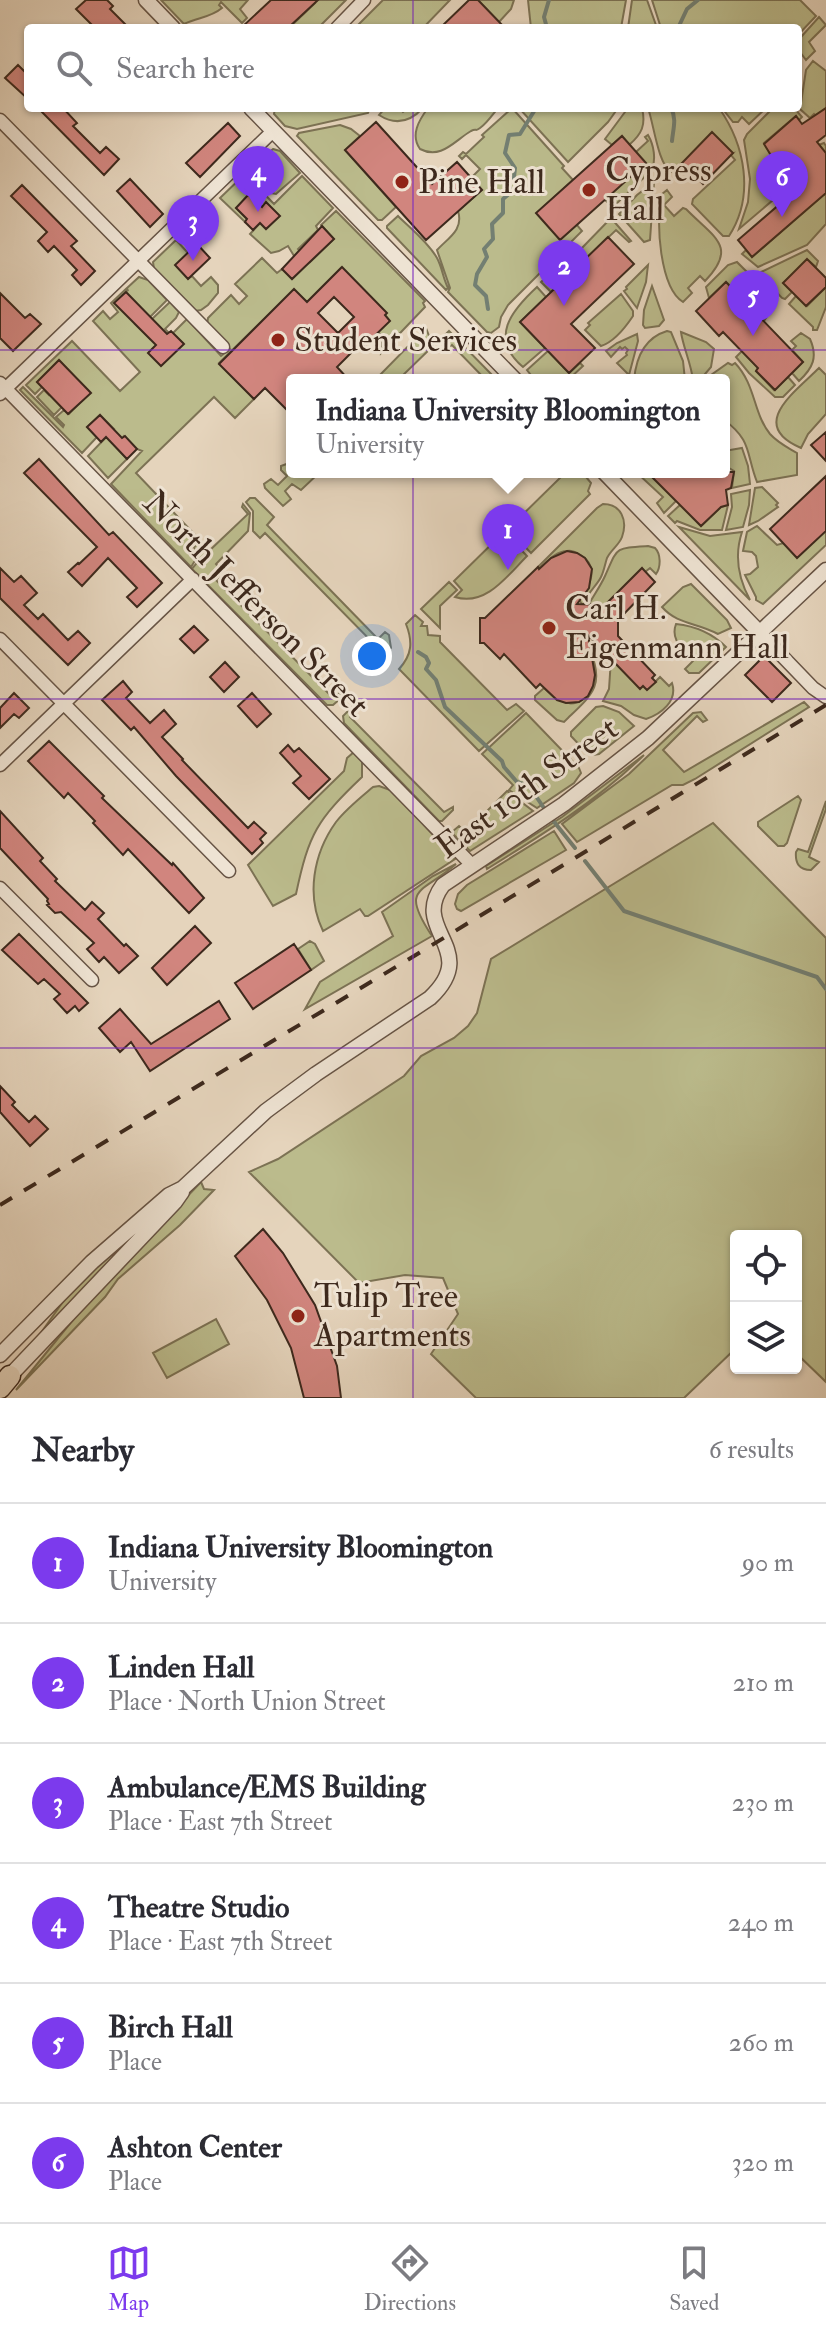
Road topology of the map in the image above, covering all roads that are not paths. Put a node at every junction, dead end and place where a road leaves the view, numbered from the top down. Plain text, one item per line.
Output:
1 (146, 0) edge
2 (364, 0) edge
3 (169, 24) edge
4 (341, 24) edge
5 (257, 112) edge
6 (0, 120) edge
7 (273, 131) junction
8 (138, 261) junction
9 (223, 347) dead end
10 (509, 374) edge
11 (2, 388) edge
12 (610, 478) edge
13 (826, 570) edge
14 (193, 579) junction
15 (760, 633) junction
16 (0, 639) edge
17 (826, 697) edge
18 (64, 704) junction
19 (0, 765) edge
20 (472, 865) junction
21 (229, 871) dead end
22 (0, 888) edge
23 (92, 980) dead end
24 (183, 1188) junction
25 (0, 1355) edge
26 (3, 1383) edge

1 - 3 street
2 - 4 street
5 - 7 street
6 - 8 street
7 - 8 street
7 - 10 street
8 - 9 street
8 - 11 street
11 - 14 street, North Jefferson Street
12 - 15 street
13 - 15 street, East 10th Street
14 - 18 street
14 - 20 street, North Jefferson Street
15 - 17 street
15 - 20 street, East 10th Street
16 - 18 street
18 - 19 street
18 - 21 street
20 - 24 street, East 10th Street
22 - 23 street
24 - 25 street, East 10th Street
24 - 26 street, East 10th Street

